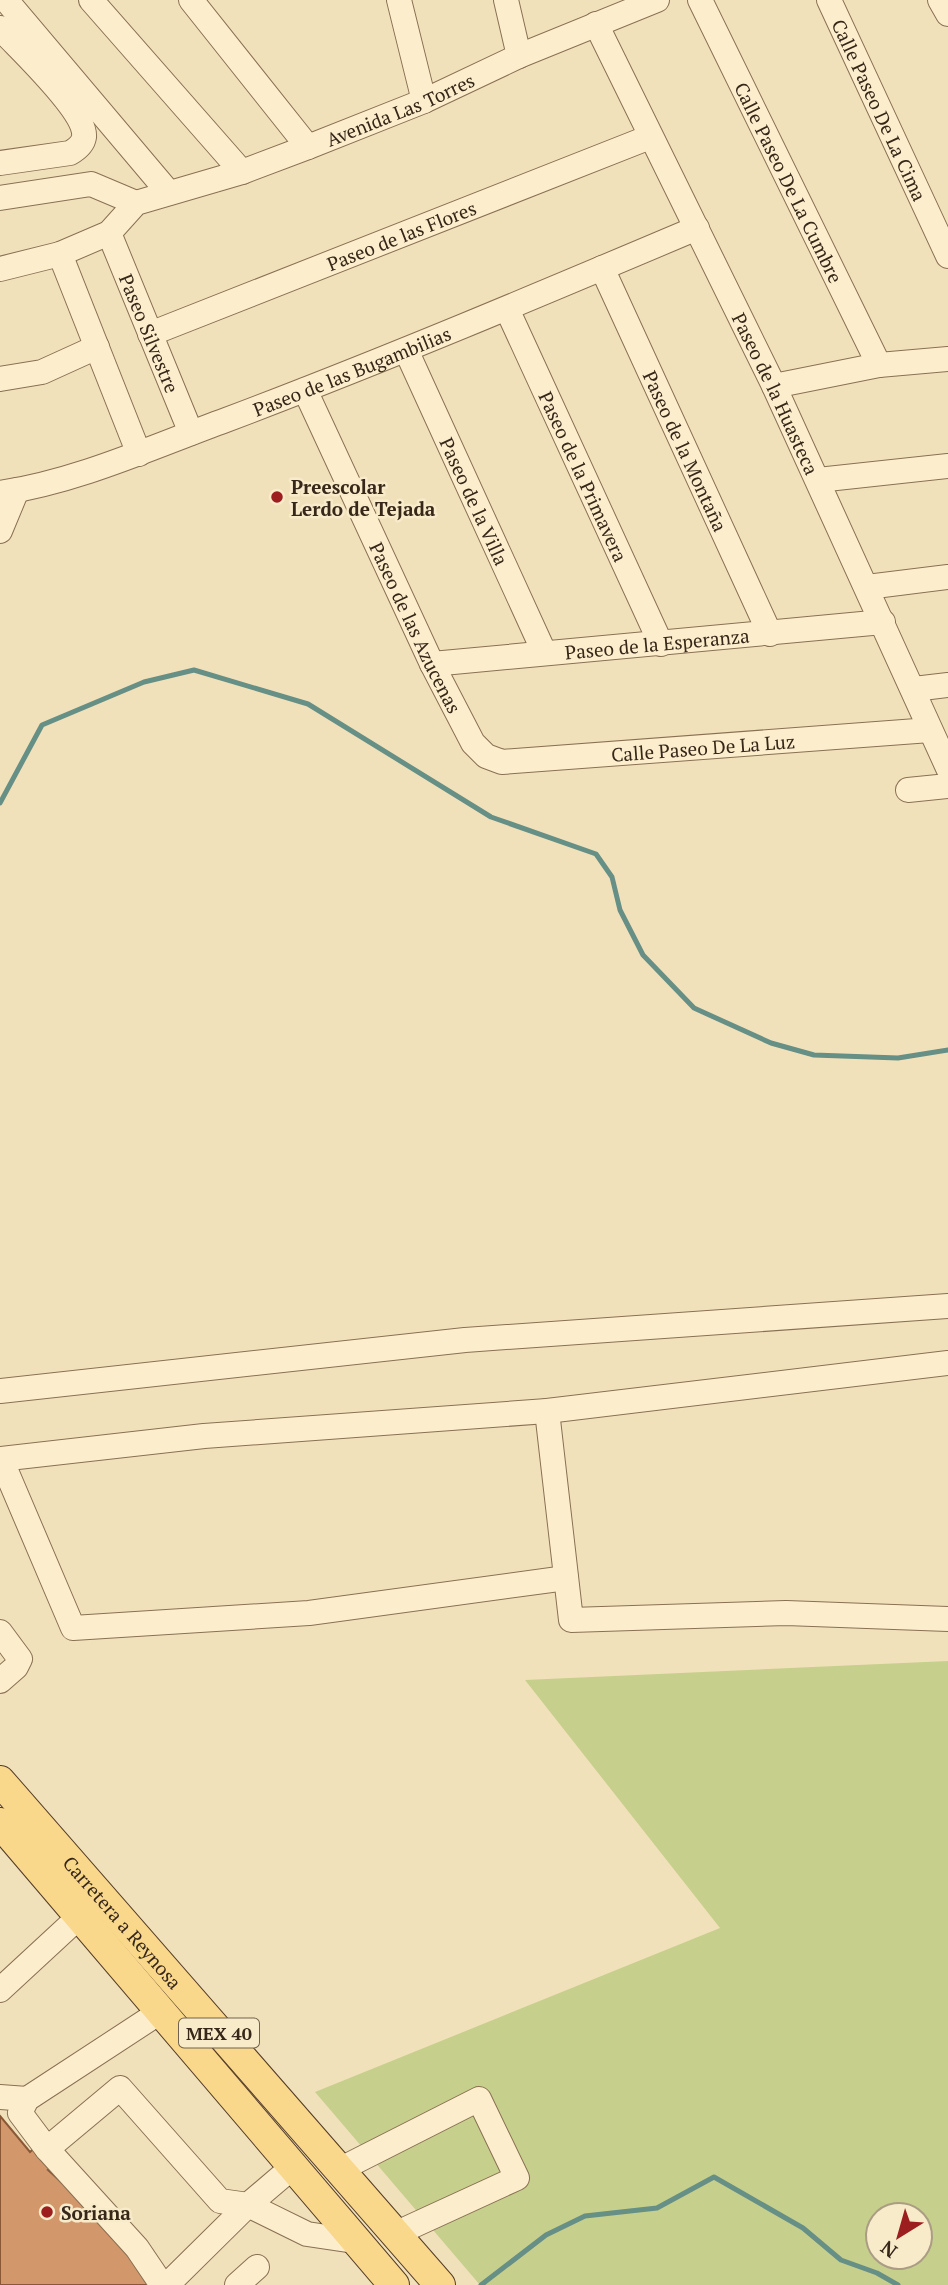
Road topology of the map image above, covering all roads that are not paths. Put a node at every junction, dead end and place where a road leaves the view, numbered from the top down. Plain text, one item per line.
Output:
1 (6, 0) edge
2 (91, 0) edge
3 (191, 0) edge
4 (399, 0) edge
5 (506, 0) edge
6 (657, 0) edge
7 (700, 0) edge
8 (829, 0) edge
9 (940, 0) edge
10 (948, 14) edge
11 (596, 24) junction
12 (0, 29) edge
13 (519, 56) junction
14 (424, 101) junction
15 (650, 137) junction
16 (308, 147) junction
17 (0, 163) edge
18 (242, 172) junction
19 (169, 193) junction
20 (0, 198) edge
21 (136, 203) junction
22 (696, 228) junction
23 (109, 233) junction
24 (60, 254) junction
25 (948, 256) edge
26 (602, 268) junction
27 (0, 269) edge
28 (507, 309) junction
29 (150, 334) junction
30 (97, 347) junction
31 (406, 350) junction
32 (948, 359) edge
33 (879, 365) junction
34 (0, 379) edge
35 (775, 386) junction
36 (305, 390) junction
37 (191, 432) junction
38 (139, 454) junction
39 (948, 466) edge
40 (818, 481) junction
41 (8, 491) edge
42 (0, 531) edge
43 (948, 577) edge
44 (867, 587) junction
45 (883, 622) junction
46 (770, 634) junction
47 (661, 644) junction
48 (544, 652) junction
49 (432, 664) junction
50 (948, 685) edge
51 (914, 689) junction
52 (930, 730) junction
53 (479, 750) joint
54 (948, 768) edge
55 (948, 786) edge
56 (908, 790) dead end
57 (948, 1306) edge
58 (948, 1363) edge
59 (0, 1391) edge
60 (547, 1411) junction
61 (0, 1459) edge
62 (566, 1578) junction
63 (948, 1619) edge
64 (0, 1632) edge
65 (0, 1681) edge
66 (0, 1781) edge
67 (0, 1823) edge
68 (80, 1916) junction
69 (0, 1990) edge
70 (160, 2012) junction
71 (245, 2062) junction
72 (0, 2097) edge
73 (27, 2099) junction
74 (47, 2149) junction
75 (295, 2165) junction
76 (339, 2170) junction
77 (248, 2205) junction
78 (354, 2241) junction
79 (403, 2243) junction
80 (257, 2267) dead end
81 (162, 2285) edge
82 (167, 2285) edge
83 (237, 2285) edge
84 (394, 2285) edge
85 (440, 2285) edge

1 - 19 street
2 - 18 street
3 - 16 street
4 - 14 street
5 - 13 street
6 - 11 street, Avenida Las Torres
7 - 33 street, Calle Paseo De La Cumbre
8 - 25 street, Calle Paseo De La Cima
9 - 10 street
11 - 13 street, Avenida Las Torres
11 - 15 street, Paseo de la Huasteca
12 - 17 street
13 - 14 street, Avenida Las Torres
14 - 16 street, Avenida Las Torres
15 - 22 street, Paseo de la Huasteca
15 - 29 street, Paseo de las Flores
16 - 18 street, Avenida Las Torres
18 - 19 street, Avenida Las Torres
19 - 21 street, Avenida Las Torres
20 - 21 street
21 - 23 street
22 - 26 street, Paseo de las Bugambilias
22 - 35 street, Paseo de la Huasteca
23 - 24 street
23 - 29 street, Paseo Silvestre
24 - 27 street
24 - 30 street
26 - 28 street, Paseo de las Bugambilias
26 - 46 street, Paseo de la Montaña
28 - 31 street, Paseo de las Bugambilias
28 - 47 street, Paseo de la Primavera
29 - 37 street, Paseo Silvestre
30 - 34 street
30 - 38 street
31 - 36 street, Paseo de las Bugambilias
31 - 48 street, Paseo de la Villa
32 - 33 street
33 - 35 street
35 - 40 street, Paseo de la Huasteca
36 - 37 street, Paseo de las Bugambilias
36 - 49 street, Paseo de las Azucenas
37 - 38 street, Paseo de las Bugambilias
38 - 41 street, Paseo de las Bugambilias
39 - 40 street
40 - 44 street, Paseo de la Huasteca
41 - 42 street
43 - 44 street
44 - 45 street, Paseo de la Huasteca
45 - 46 street, Paseo de la Esperanza
45 - 51 street, Paseo de la Huasteca
46 - 47 street, Paseo de la Esperanza
47 - 48 street, Paseo de la Esperanza
48 - 49 street, Paseo de la Esperanza
49 - 53 street, Paseo de las Azucenas
50 - 51 street
51 - 52 street, Paseo de la Huasteca
52 - 53 street, Calle Paseo De La Luz
52 - 54 street, Paseo de la Huasteca
55 - 56 street
57 - 59 street
58 - 60 street
60 - 61 street
60 - 62 street
61 - 62 street
62 - 63 street
64 - 65 street
66 - 71 main road, Carretera a Reynosa / MEX 40
67 - 68 main road, Carretera a Reynosa / MEX 40
68 - 69 street
68 - 70 main road, Carretera a Reynosa / MEX 40
70 - 73 street
70 - 75 main road, Carretera a Reynosa / MEX 40
71 - 75 main road
71 - 76 main road, Carretera a Reynosa / MEX 40
72 - 73 street
73 - 74 street
74 - 77 street
74 - 81 street
75 - 77 street
75 - 78 main road, Carretera a Reynosa / MEX 40
75 - 79 main road
76 - 79 main road, Carretera a Reynosa / MEX 40
76 - 79 street
77 - 78 street
77 - 82 street
78 - 84 main road, Carretera a Reynosa / MEX 40
79 - 85 main road, Carretera a Reynosa / MEX 40
80 - 83 street

